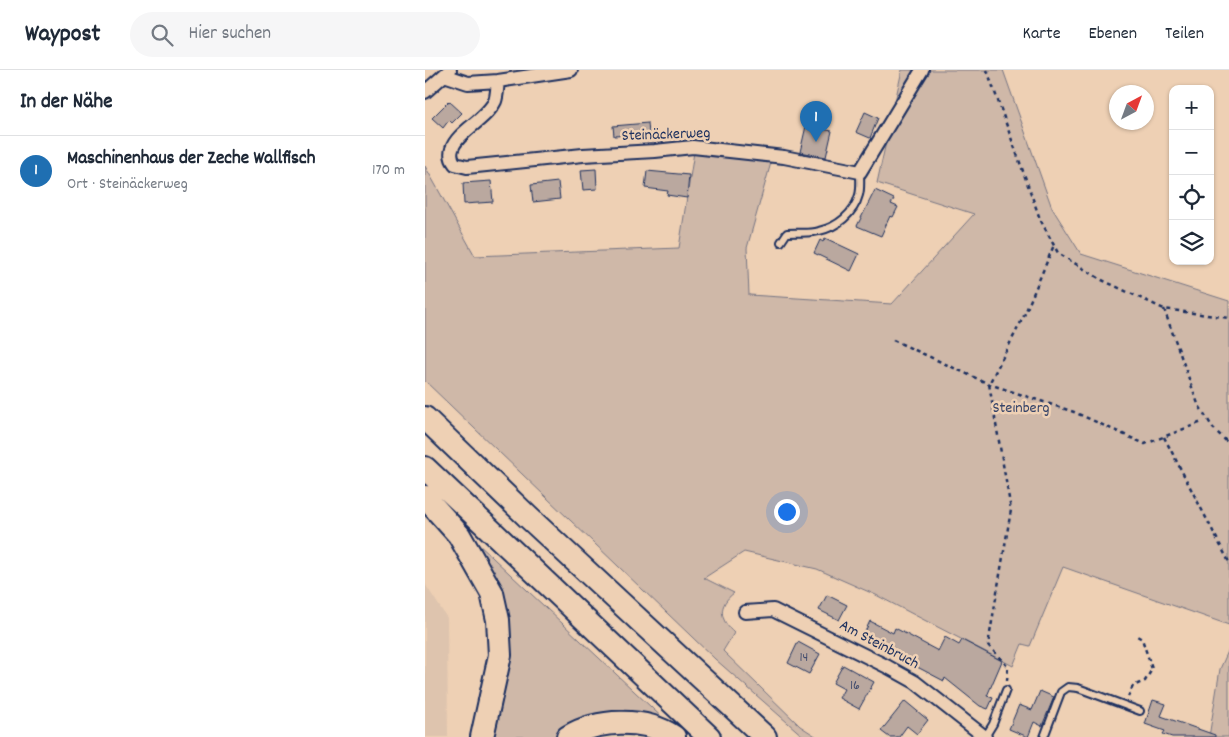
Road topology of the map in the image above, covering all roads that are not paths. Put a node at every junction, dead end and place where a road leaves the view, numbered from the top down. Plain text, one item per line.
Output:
1 (571, 70) edge
2 (922, 70) edge
3 (447, 73) edge
4 (497, 81) junction
5 (425, 92) edge
6 (860, 172) junction
7 (781, 242) dead end
8 (425, 418) edge
9 (425, 468) edge
10 (425, 498) edge
11 (745, 612) dead end
12 (1006, 690) road end
13 (1140, 711) dead end
14 (482, 737) edge
15 (568, 737) edge
16 (674, 737) edge
17 (709, 737) edge
18 (765, 737) edge
19 (985, 737) edge
20 (1044, 737) edge

1 - 4 street
2 - 6 street
3 - 4 street
3 - 5 street
4 - 6 street, Steinäckerweg
6 - 7 lane
8 - 18 highway
9 - 17 highway
10 - 14 highway
11 - 19 street, Am Steinbruch
12 - 19 lane
13 - 20 lane
15 - 16 highway

